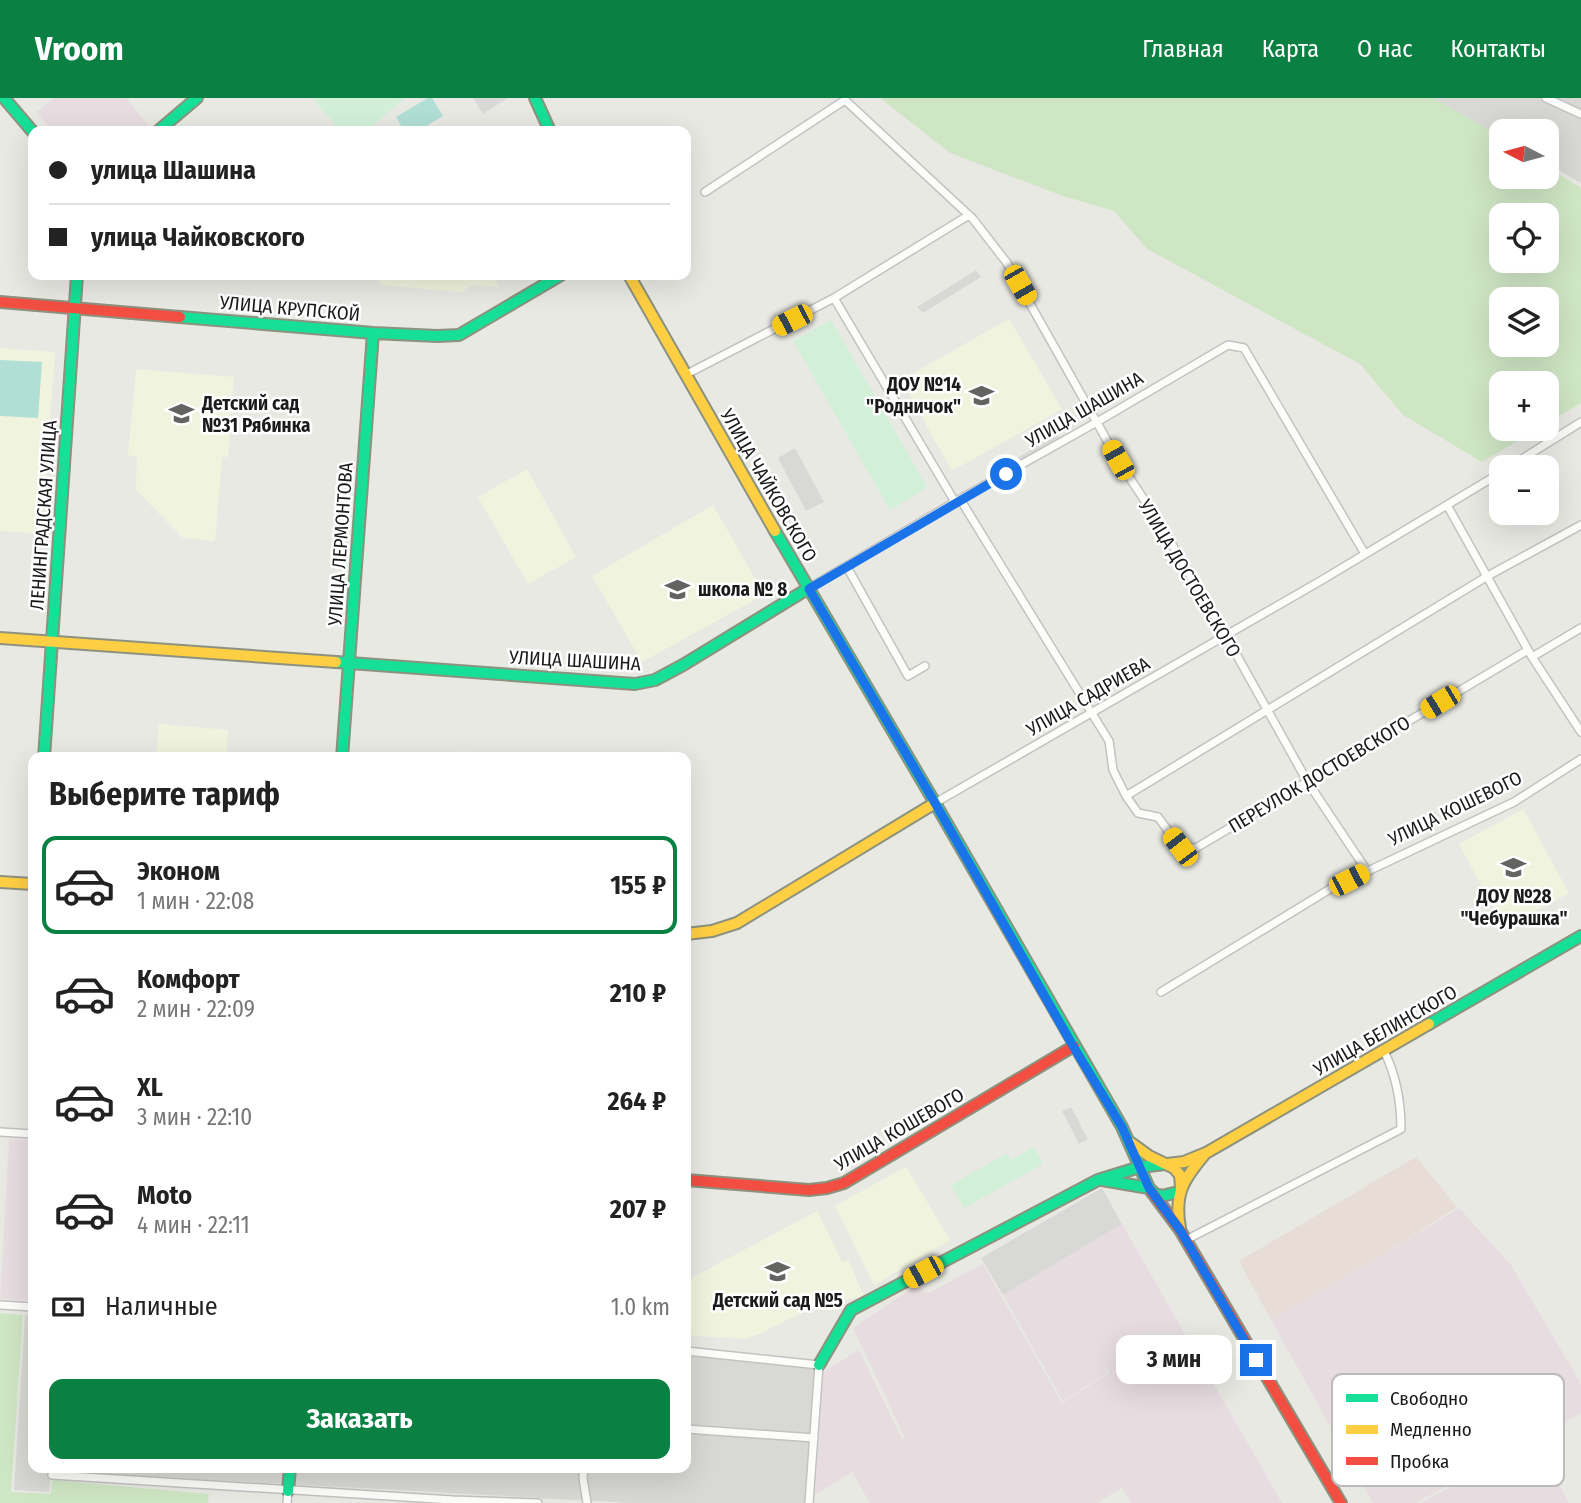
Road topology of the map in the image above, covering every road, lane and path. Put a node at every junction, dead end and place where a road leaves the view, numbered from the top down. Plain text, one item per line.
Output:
1 (4, 98) edge
2 (197, 98) edge
3 (535, 98) edge
4 (1546, 98) edge
5 (1581, 114) edge
6 (28, 126) edge
7 (164, 126) edge
8 (548, 126) edge
9 (705, 192) dead end
10 (969, 215) junction
11 (77, 280) edge
12 (552, 280) edge
13 (632, 280) edge
14 (834, 298) junction
15 (0, 302) edge
16 (75, 309) junction
17 (373, 333) junction
18 (685, 375) junction
19 (1097, 422) junction
20 (1581, 422) edge
21 (1527, 455) edge
22 (1489, 480) edge
23 (957, 501) junction
24 (1447, 505) junction
25 (1581, 526) edge
26 (1365, 554) junction
27 (847, 568) junction
28 (1486, 576) junction
29 (809, 589) junction
30 (1581, 628) edge
31 (1226, 636) junction
32 (0, 638) edge
33 (52, 642) junction
34 (1530, 653) junction
35 (349, 663) junction
36 (925, 666) dead end
37 (1266, 710) junction
38 (1092, 714) junction
39 (1581, 732) edge
40 (44, 752) edge
41 (342, 752) edge
42 (1581, 759) edge
43 (1307, 781) junction
44 (1126, 796) junction
45 (935, 803) junction
46 (1367, 871) junction
47 (0, 882) edge
48 (28, 884) edge
49 (691, 934) edge
50 (1581, 936) edge
51 (1161, 992) dead end
52 (1073, 1046) junction
53 (1384, 1051) junction
54 (0, 1132) edge
55 (28, 1134) edge
56 (1129, 1141) junction
57 (1206, 1153) junction
58 (1166, 1164) junction
59 (1140, 1167) junction
60 (691, 1180) edge
61 (1098, 1180) junction
62 (1150, 1190) junction
63 (1179, 1190) junction
64 (1183, 1235) junction
65 (0, 1305) edge
66 (28, 1307) edge
67 (691, 1352) edge
68 (820, 1365) junction
69 (691, 1429) edge
70 (814, 1438) junction
71 (65, 1473) edge
72 (290, 1473) edge
73 (584, 1473) edge
74 (288, 1491) junction
75 (287, 1503) edge
76 (538, 1503) edge
77 (587, 1503) edge
78 (809, 1503) edge
79 (1341, 1503) edge

1 - 6 street
2 - 7 street
3 - 8 street
4 - 5 street
9 - 10 street, УЛИЦА ДОСТОЕВСКОГО
10 - 14 street
10 - 19 street, УЛИЦА ДОСТОЕВСКОГО
11 - 16 street, ЛЕНИНГРАДСКАЯ УЛИЦА
12 - 17 street, УЛИЦА КРУПСКОЙ
13 - 18 street, УЛИЦА ЧАЙКОВСКОГО
14 - 18 street
14 - 23 street, ПЕРЕУЛОК ДОСТОЕВСКОГО
15 - 16 street, УЛИЦА КРУПСКОЙ
16 - 17 street, УЛИЦА КРУПСКОЙ
16 - 33 street, ЛЕНИНГРАДСКАЯ УЛИЦА
17 - 35 street, УЛИЦА ЛЕРМОНТОВА
18 - 29 street, УЛИЦА ЧАЙКОВСКОГО
19 - 23 street, УЛИЦА ШАШИНА
19 - 26 street, УЛИЦА ШАШИНА
19 - 31 street, УЛИЦА ДОСТОЕВСКОГО
20 - 21 street
22 - 24 street, УЛИЦА САДРИЕВА
23 - 27 street, УЛИЦА ШАШИНА
23 - 38 street, ПЕРЕУЛОК ДОСТОЕВСКОГО
24 - 26 street, УЛИЦА САДРИЕВА
24 - 28 street
25 - 28 street
26 - 31 street, УЛИЦА САДРИЕВА
27 - 29 street, УЛИЦА ШАШИНА
27 - 36 street
28 - 34 street
28 - 37 street
29 - 35 street, УЛИЦА ШАШИНА
29 - 45 street, УЛИЦА ЧАЙКОВСКОГО
30 - 34 street, ПЕРЕУЛОК ДОСТОЕВСКОГО
31 - 37 street, УЛИЦА ДОСТОЕВСКОГО
31 - 38 street, УЛИЦА САДРИЕВА
32 - 33 street, УЛИЦА ШАШИНА
33 - 35 street, УЛИЦА ШАШИНА
33 - 40 street, ЛЕНИНГРАДСКАЯ УЛИЦА
34 - 39 street
34 - 43 street, ПЕРЕУЛОК ДОСТОЕВСКОГО
35 - 41 street, УЛИЦА ЛЕРМОНТОВА
37 - 43 street, УЛИЦА ДОСТОЕВСКОГО
37 - 44 street
38 - 44 street, ПЕРЕУЛОК ДОСТОЕВСКОГО
38 - 45 street, УЛИЦА САДРИЕВА
42 - 46 street, УЛИЦА КОШЕВОГО
43 - 44 street, ПЕРЕУЛОК ДОСТОЕВСКОГО
43 - 46 street, УЛИЦА ДОСТОЕВСКОГО
45 - 49 street, УЛИЦА САДРИЕВА
45 - 52 street, УЛИЦА ЧАЙКОВСКОГО
46 - 51 street, УЛИЦА КОШЕВОГО
47 - 48 street
50 - 53 street, УЛИЦА БЕЛИНСКОГО
52 - 56 street, УЛИЦА ЧАЙКОВСКОГО
52 - 60 street, УЛИЦА КОШЕВОГО
53 - 57 street, УЛИЦА БЕЛИНСКОГО
53 - 64 street
54 - 55 street
56 - 58 street
56 - 59 street, УЛИЦА ЧАЙКОВСКОГО
57 - 58 street
57 - 63 street
58 - 59 street
58 - 62 street
58 - 63 street
59 - 61 street
59 - 62 street, УЛИЦА ЧАЙКОВСКОГО
61 - 62 street
61 - 68 street
62 - 63 street
62 - 64 street, УЛИЦА ЧАЙКОВСКОГО
63 - 64 street
64 - 79 street, УЛИЦА ЧАЙКОВСКОГО
65 - 66 street
67 - 68 street
68 - 70 street
69 - 70 street
70 - 78 street
71 - 74 street
72 - 74 street
73 - 77 street
74 - 75 street
74 - 76 street

